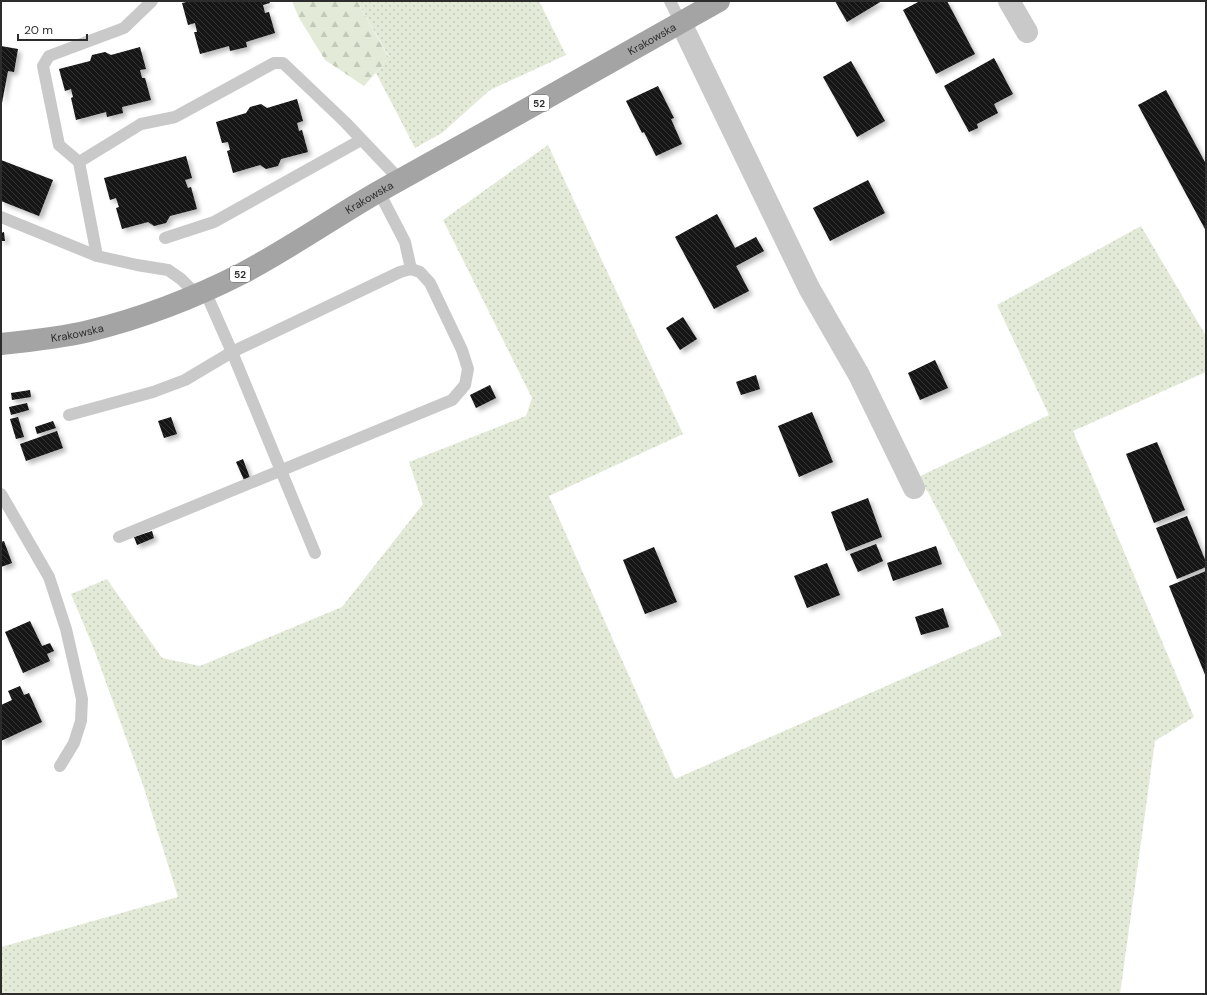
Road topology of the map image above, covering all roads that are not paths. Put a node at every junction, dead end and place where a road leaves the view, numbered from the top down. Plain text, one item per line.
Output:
1 (152, 1) edge
2 (670, 1) edge
3 (720, 1) edge
4 (1009, 1) edge
5 (681, 22) junction
6 (1027, 32) dead end
7 (360, 140) junction
8 (79, 162) junction
9 (400, 180) junction
10 (379, 192) junction
11 (1, 217) edge
12 (165, 238) dead end
13 (97, 256) junction
14 (411, 269) junction
15 (201, 293) junction
16 (1, 344) edge
17 (232, 352) junction
18 (69, 415) dead end
19 (282, 471) junction
20 (914, 488) dead end
21 (1, 494) edge
22 (119, 537) dead end
23 (315, 553) dead end
24 (60, 766) dead end

1 - 8 lane
2 - 5 lane
3 - 5 main road, Krakowska / 52
4 - 6 street
5 - 9 main road, Krakowska / 52
5 - 20 street
7 - 8 lane
7 - 9 lane
7 - 12 lane
8 - 13 lane
9 - 10 main road, Krakowska / 52
10 - 14 lane
10 - 15 main road, Krakowska / 52
11 - 13 lane
13 - 15 lane
14 - 17 lane
14 - 19 lane
15 - 16 main road, Krakowska / 52
15 - 17 lane
17 - 18 lane
17 - 19 lane
19 - 22 lane
19 - 23 lane
21 - 24 lane

